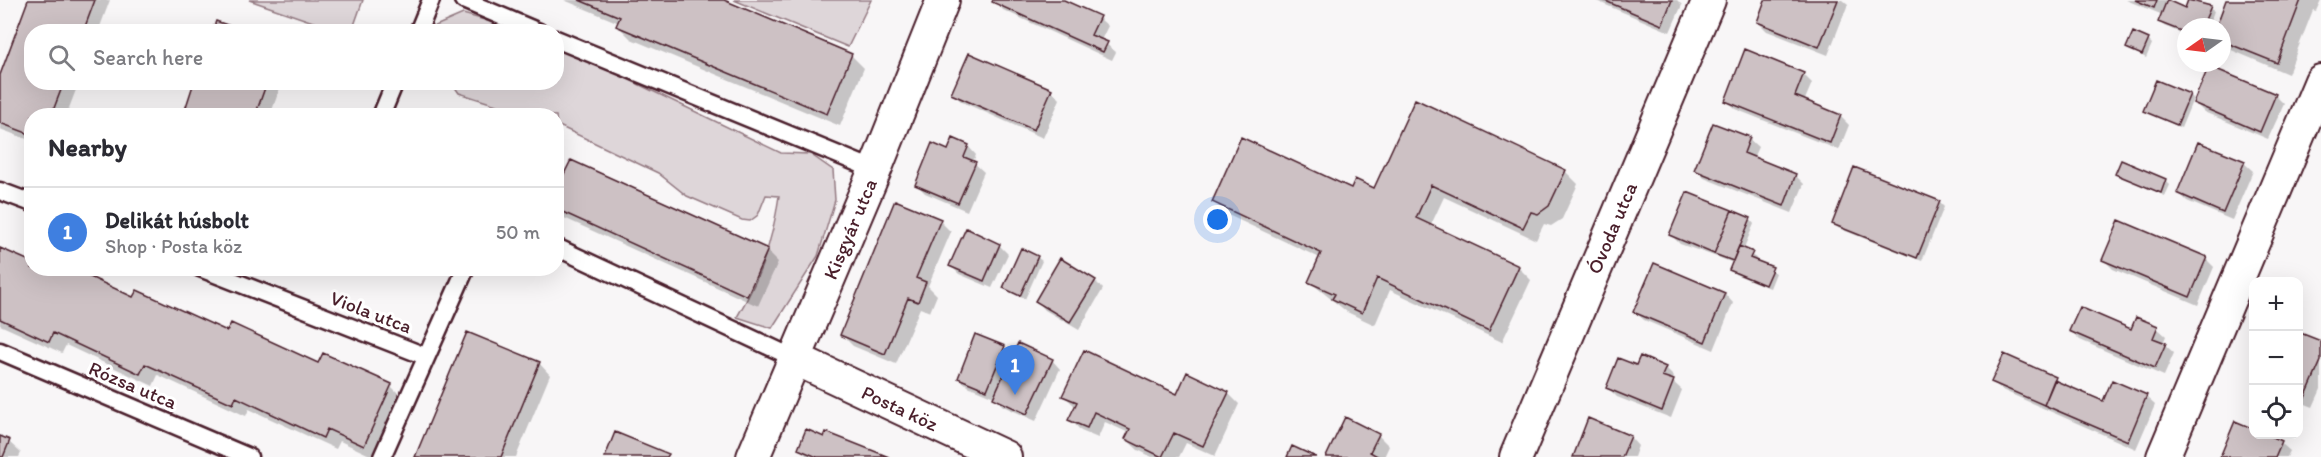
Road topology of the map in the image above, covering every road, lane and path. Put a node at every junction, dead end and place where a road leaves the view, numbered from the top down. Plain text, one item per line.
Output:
1 (431, 0) edge
2 (463, 0) edge
3 (943, 0) edge
4 (1709, 0) edge
5 (420, 24) edge
6 (520, 24) edge
7 (564, 42) edge
8 (2321, 81) edge
9 (392, 90) edge
10 (384, 108) edge
11 (875, 170) junction
12 (0, 191) edge
13 (24, 200) edge
14 (564, 252) edge
15 (220, 276) edge
16 (462, 276) edge
17 (0, 351) edge
18 (425, 356) junction
19 (796, 359) junction
20 (249, 457) edge
21 (382, 457) edge
22 (753, 457) edge
23 (1005, 457) edge
24 (1516, 457) edge
25 (2163, 457) edge

1 - 5 lane
2 - 6 lane
3 - 11 street, Kisgyár utca
4 - 24 street, Óvoda utca
7 - 11 lane
8 - 25 street
9 - 10 lane
11 - 19 street, Kisgyár utca
12 - 13 lane
14 - 19 lane
15 - 18 lane, Viola utca
16 - 18 lane
17 - 20 lane, Rózsa utca
18 - 21 lane
19 - 22 street, Kisgyár utca
19 - 23 street, Posta köz

